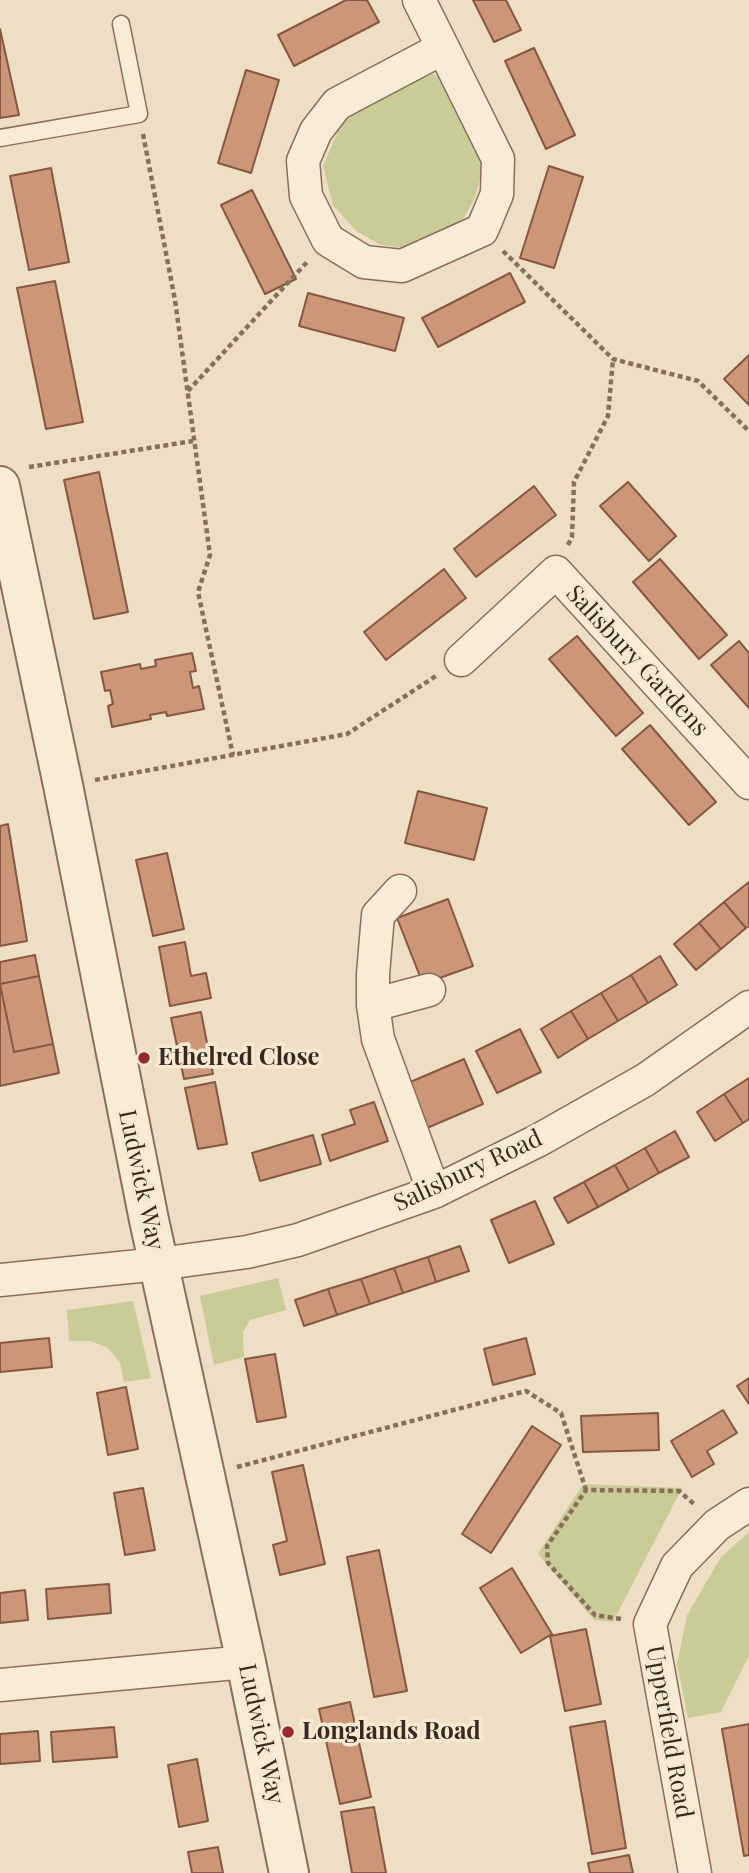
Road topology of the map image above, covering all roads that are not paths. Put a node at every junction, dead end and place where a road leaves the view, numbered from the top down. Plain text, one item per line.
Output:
1 (419, 0) edge
2 (121, 24) dead end
3 (443, 48) junction
4 (0, 138) edge
5 (14, 476) edge
6 (8, 566) edge
7 (461, 660) road end
8 (749, 783) edge
9 (400, 891) dead end
10 (429, 990) dead end
11 (373, 1005) junction
12 (749, 1007) edge
13 (434, 1192) junction
14 (159, 1264) junction
15 (0, 1280) edge
16 (749, 1503) edge
17 (246, 1662) junction
18 (0, 1685) edge
19 (289, 1873) edge
20 (695, 1873) edge

1 - 3 street
2 - 4 lane
3 - 3 street
5 - 6 street, Ludwick Way
6 - 14 street, Ludwick Way
7 - 8 street, Salisbury Gardens
9 - 11 street
10 - 11 street
11 - 13 street
12 - 13 street, Salisbury Road
13 - 14 street, Salisbury Road
14 - 15 street, Salisbury Road
14 - 17 street, Ludwick Way
16 - 20 street, Upperfield Road
17 - 18 street
17 - 19 street, Ludwick Way

